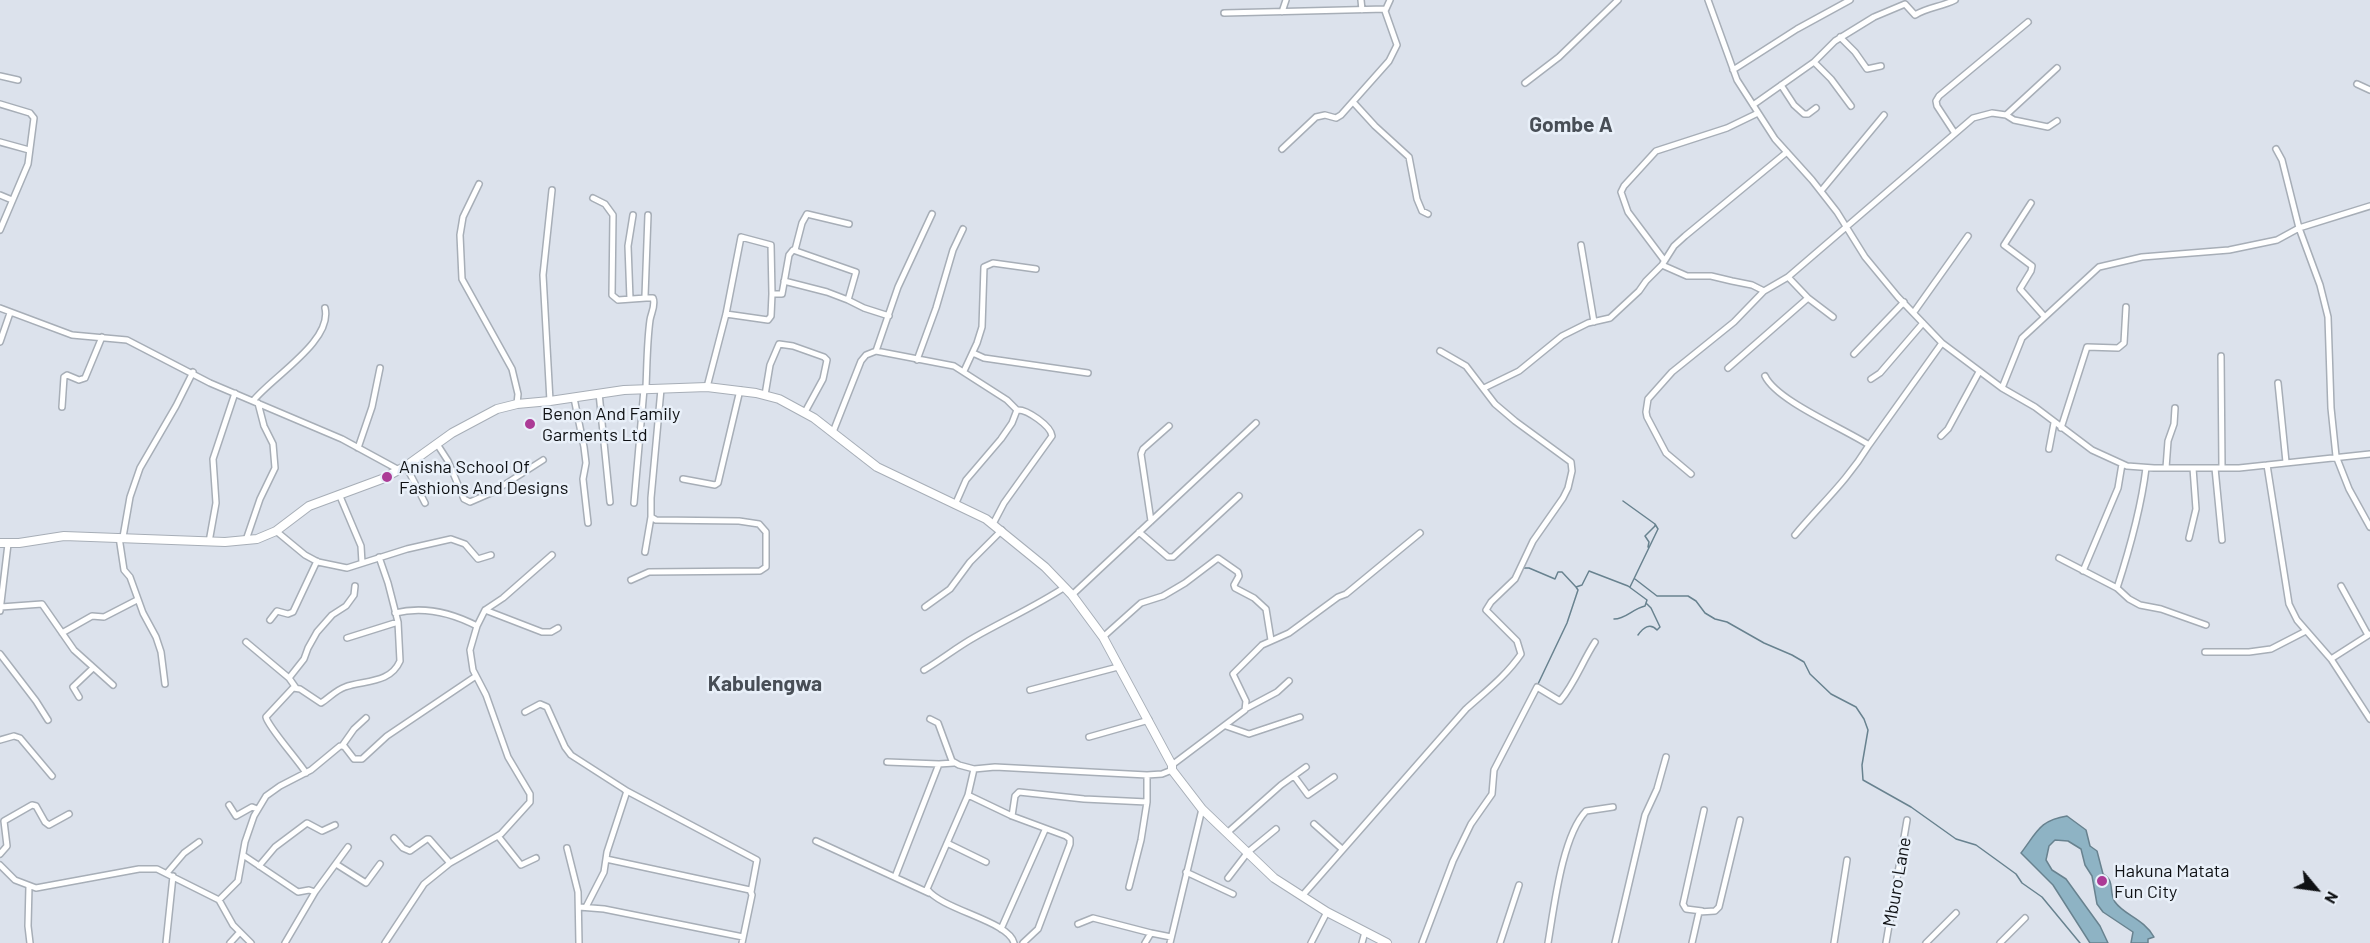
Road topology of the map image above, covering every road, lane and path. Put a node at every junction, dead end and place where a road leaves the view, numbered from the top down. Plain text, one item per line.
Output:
1 (1286, 0) edge
2 (1361, 0) edge
3 (1390, 0) edge
4 (1618, 0) edge
5 (1708, 0) edge
6 (1850, 0) edge
7 (1955, 0) edge
8 (1386, 9) junction
9 (1362, 10) junction
10 (1282, 12) junction
11 (1224, 13) dead end
12 (2028, 22) dead end
13 (1840, 37) junction
14 (1814, 62) junction
15 (1881, 66) dead end
16 (2057, 68) dead end
17 (1733, 70) junction
18 (0, 76) edge
19 (18, 80) dead end
20 (1525, 82) dead end
21 (2357, 84) dead end
22 (1781, 85) junction
23 (2370, 90) edge
24 (1354, 103) junction
25 (0, 104) edge
26 (1753, 105) junction
27 (1851, 106) dead end
28 (1816, 108) dead end
29 (1758, 113) junction
30 (2006, 115) junction
31 (1884, 116) dead end
32 (2057, 121) dead end
33 (1954, 132) junction
34 (0, 142) edge
35 (1282, 149) dead end
36 (2276, 149) dead end
37 (29, 150) junction
38 (1787, 152) junction
39 (479, 184) dead end
40 (552, 190) dead end
41 (1821, 191) junction
42 (0, 195) edge
43 (593, 198) dead end
44 (12, 200) junction
45 (2031, 203) dead end
46 (2370, 206) edge
47 (932, 214) dead end
48 (1428, 214) dead end
49 (633, 215) dead end
50 (648, 215) dead end
51 (849, 224) dead end
52 (1846, 227) junction
53 (2299, 228) junction
54 (963, 229) dead end
55 (0, 230) edge
56 (1968, 236) dead end
57 (1581, 245) dead end
58 (795, 250) junction
59 (1663, 263) junction
60 (1036, 269) dead end
61 (1788, 277) junction
62 (784, 281) junction
63 (1764, 291) junction
64 (772, 294) junction
65 (646, 298) junction
66 (1808, 298) junction
67 (630, 299) junction
68 (848, 300) junction
69 (1904, 303) junction
70 (2126, 307) dead end
71 (0, 308) edge
72 (325, 308) dead end
73 (1914, 312) junction
74 (10, 313) junction
75 (726, 314) junction
76 (889, 316) junction
77 (2044, 316) junction
78 (1833, 317) dead end
79 (1594, 322) junction
80 (1923, 323) junction
81 (102, 337) junction
82 (0, 342) edge
83 (1942, 343) junction
84 (876, 351) junction
85 (1440, 351) dead end
86 (973, 352) junction
87 (1854, 354) dead end
88 (2221, 357) dead end
89 (917, 360) junction
90 (380, 368) dead end
91 (1728, 368) dead end
92 (963, 371) junction
93 (193, 372) junction
94 (1979, 372) junction
95 (1088, 373) dead end
96 (1765, 376) dead end
97 (1871, 379) dead end
98 (2278, 383) dead end
99 (707, 387) junction
100 (1484, 388) junction
101 (2002, 388) junction
102 (648, 389) junction
103 (661, 389) junction
104 (740, 390) junction
105 (235, 393) junction
106 (599, 393) junction
107 (765, 395) junction
108 (574, 398) junction
109 (550, 401) junction
110 (255, 402) junction
111 (517, 404) junction
112 (62, 406) dead end
113 (2175, 408) dead end
114 (1017, 410) junction
115 (805, 412) junction
116 (1257, 423) dead end
117 (2054, 423) junction
118 (1169, 426) dead end
119 (2061, 428) junction
120 (833, 432) junction
121 (1941, 436) dead end
122 (436, 444) junction
123 (1869, 444) junction
124 (358, 448) junction
125 (2049, 449) dead end
126 (2370, 453) edge
127 (2336, 456) junction
128 (543, 460) dead end
129 (2286, 462) junction
130 (2122, 464) junction
131 (2267, 465) junction
132 (2218, 467) junction
133 (402, 468) junction
134 (2146, 468) junction
135 (2166, 468) junction
136 (2193, 468) junction
137 (1691, 474) dead end
138 (683, 479) dead end
139 (339, 494) junction
140 (1239, 496) dead end
141 (610, 502) dead end
142 (425, 503) dead end
143 (633, 503) dead end
144 (955, 505) junction
145 (651, 517) junction
146 (1151, 521) junction
147 (588, 523) dead end
148 (993, 524) junction
149 (2370, 527) edge
150 (1002, 530) junction
151 (276, 531) junction
152 (1139, 532) junction
153 (1420, 533) dead end
154 (1796, 536) dead end
155 (121, 537) junction
156 (2189, 538) dead end
157 (246, 540) junction
158 (2222, 540) dead end
159 (209, 542) junction
160 (4, 543) edge
161 (645, 552) dead end
162 (490, 555) dead end
163 (552, 555) dead end
164 (379, 557) junction
165 (2059, 558) dead end
166 (316, 561) junction
167 (362, 563) junction
168 (2083, 571) junction
169 (631, 580) dead end
170 (355, 586) dead end
171 (2341, 586) dead end
172 (1065, 587) junction
173 (2117, 588) junction
174 (1072, 595) junction
175 (137, 600) junction
176 (926, 607) dead end
177 (0, 609) edge
178 (485, 610) junction
179 (395, 613) junction
180 (270, 620) dead end
181 (398, 622) junction
182 (2206, 625) dead end
183 (477, 626) junction
184 (558, 628) dead end
185 (2306, 631) junction
186 (62, 633) junction
187 (2369, 635) edge
188 (347, 638) dead end
189 (1103, 638) junction
190 (1271, 640) junction
191 (246, 642) dead end
192 (1595, 642) dead end
193 (2205, 652) dead end
194 (0, 654) edge
195 (2331, 659) junction
196 (1118, 667) junction
197 (93, 668) junction
198 (924, 670) dead end
199 (476, 676) junction
200 (289, 678) junction
201 (1288, 681) dead end
202 (165, 684) dead end
203 (113, 685) dead end
204 (296, 688) junction
205 (1030, 690) dead end
206 (79, 697) dead end
207 (1247, 708) junction
208 (525, 712) dead end
209 (1300, 717) dead end
210 (366, 718) dead end
211 (930, 718) dead end
212 (2370, 719) edge
213 (48, 720) dead end
214 (1149, 720) junction
215 (1226, 726) junction
216 (1089, 738) dead end
217 (0, 740) edge
218 (342, 746) junction
219 (1666, 757) dead end
220 (887, 762) dead end
221 (954, 763) junction
222 (939, 764) junction
223 (1172, 767) junction
224 (1306, 767) dead end
225 (974, 769) junction
226 (306, 773) junction
227 (1147, 775) junction
228 (52, 776) dead end
229 (1294, 776) junction
230 (1334, 777) dead end
231 (626, 790) junction
232 (968, 795) junction
233 (1148, 802) junction
234 (229, 805) dead end
235 (1613, 807) dead end
236 (257, 809) junction
237 (1202, 809) junction
238 (1704, 810) dead end
239 (69, 814) dead end
240 (1012, 816) junction
241 (1740, 820) dead end
242 (1907, 820) dead end
243 (1314, 824) dead end
244 (335, 825) dead end
245 (1276, 829) dead end
246 (1045, 830) junction
247 (1227, 833) junction
248 (498, 836) junction
249 (394, 838) dead end
250 (816, 841) dead end
251 (199, 842) dead end
252 (947, 843) junction
253 (348, 847) dead end
254 (567, 848) dead end
255 (1342, 849) junction
256 (1248, 852) junction
257 (0, 854) edge
258 (243, 855) junction
259 (536, 858) dead end
260 (606, 859) junction
261 (1848, 860) dead end
262 (986, 862) dead end
263 (450, 863) junction
264 (336, 864) junction
265 (380, 864) dead end
266 (0, 865) edge
267 (259, 866) junction
268 (1186, 872) junction
269 (170, 875) junction
270 (895, 877) junction
271 (1228, 878) dead end
272 (1519, 885) dead end
273 (29, 886) junction
274 (1130, 887) dead end
275 (315, 892) junction
276 (751, 892) junction
277 (929, 892) junction
278 (1233, 894) dead end
279 (1302, 896) junction
280 (219, 900) junction
281 (586, 907) junction
282 (579, 908) junction
283 (1702, 911) junction
284 (1327, 912) junction
285 (1956, 913) dead end
286 (2025, 918) dead end
287 (1078, 924) dead end
288 (1001, 929) junction
289 (240, 932) junction
290 (1365, 932) junction
291 (1151, 933) junction
292 (742, 940) edge
293 (1170, 940) edge
294 (30, 943) edge
295 (166, 943) edge
296 (230, 943) edge
297 (251, 943) edge
298 (285, 943) edge
299 (385, 943) edge
300 (579, 943) edge
301 (1014, 943) edge
302 (1023, 943) edge
303 (1145, 943) edge
304 (1311, 943) edge
305 (1362, 943) edge
306 (1387, 943) edge
307 (1422, 943) edge
308 (1500, 943) edge
309 (1548, 943) edge
310 (1615, 943) edge
311 (1692, 943) edge
312 (1834, 943) edge
313 (1886, 943) edge
314 (1926, 943) edge
315 (2000, 943) edge

1 - 10 street
2 - 9 street
3 - 8 street
4 - 20 street
5 - 17 street
6 - 17 street
7 - 13 street
8 - 9 street
8 - 24 street
9 - 10 street
10 - 11 street
12 - 33 street
13 - 14 street
13 - 15 street
14 - 22 street
14 - 27 street
16 - 30 street
17 - 26 street
18 - 19 street
21 - 23 street
22 - 26 street
22 - 28 street
24 - 35 street
24 - 48 street
25 - 37 street
26 - 29 street
29 - 38 street
29 - 59 street
30 - 32 street
30 - 33 street
31 - 41 street
33 - 52 street
34 - 37 street
36 - 53 street
37 - 44 street
38 - 41 street
38 - 59 street
39 - 111 street
40 - 109 street
41 - 52 street
42 - 44 street
43 - 67 street
44 - 55 street
45 - 77 street
46 - 53 street
47 - 76 street
49 - 67 street
50 - 65 street
51 - 58 street
52 - 61 street
52 - 69 street
53 - 77 street
53 - 127 street
54 - 89 street
56 - 73 street
57 - 79 street
58 - 62 street
58 - 68 street
59 - 63 street
59 - 79 street
60 - 86 street
61 - 63 street
61 - 66 street
62 - 64 street
62 - 68 street
63 - 137 street
64 - 75 street
64 - 75 street
65 - 67 street
65 - 102 street
66 - 78 street
66 - 91 street
68 - 76 street
69 - 73 street
69 - 87 street
70 - 119 street
71 - 74 street
72 - 110 street
73 - 80 street
74 - 81 street
74 - 82 street
75 - 99 street
76 - 84 street
77 - 101 street
79 - 100 street
80 - 83 street
80 - 97 street
81 - 93 street
81 - 112 street
83 - 94 street
83 - 123 street
84 - 89 street
84 - 120 street
85 - 100 street
86 - 92 street
86 - 95 street
88 - 132 street
89 - 92 street
90 - 124 street
92 - 114 street
93 - 105 street
93 - 155 street
94 - 101 street
94 - 121 street
96 - 123 street
98 - 129 street
99 - 103 street
99 - 104 street
100 - 255 street
101 - 117 street
102 - 103 street
102 - 106 street
102 - 143 street
103 - 145 street
104 - 107 street
104 - 138 street
105 - 110 street
105 - 159 street
106 - 108 street
106 - 141 street
107 - 115 street
107 - 115 street
108 - 109 street
108 - 147 street
109 - 111 street
110 - 124 street
110 - 157 street
111 - 122 street
113 - 135 street
114 - 144 street
114 - 148 street
115 - 120 street
116 - 146 street
117 - 119 street
117 - 125 street
118 - 146 street
119 - 130 street
120 - 144 street
122 - 128 street
122 - 133 street
123 - 154 street
124 - 133 street
126 - 127 street
127 - 129 street
127 - 149 street
129 - 131 street
130 - 134 street
130 - 168 street
131 - 132 street
131 - 185 street
132 - 136 street
132 - 158 street
133 - 139 street
133 - 142 street
134 - 135 street
134 - 173 street
135 - 136 street
136 - 156 street
139 - 151 street
139 - 167 street
140 - 152 street
144 - 148 street
145 - 161 street
145 - 169 street
146 - 152 street
148 - 150 street
150 - 172 street
150 - 176 street
151 - 157 street
151 - 166 street
152 - 174 street
153 - 190 street
155 - 159 street
155 - 160 street
155 - 175 street
157 - 159 street
160 - 177 street
162 - 164 street
163 - 178 street
164 - 167 street
164 - 179 street
165 - 168 street
166 - 167 street
166 - 180 street
168 - 173 street
170 - 200 street
171 - 187 street
172 - 174 street
172 - 198 street
173 - 182 street
174 - 189 street
175 - 186 street
175 - 202 street
177 - 186 street
178 - 183 street
178 - 184 street
179 - 181 street
179 - 183 street
181 - 188 street
181 - 204 street
183 - 199 street
185 - 193 street
185 - 195 street
186 - 197 street
187 - 195 street
189 - 190 street
189 - 196 street
190 - 207 street
191 - 200 street
192 - 307 street
194 - 213 street
195 - 212 street
196 - 205 street
196 - 214 street
197 - 203 street
197 - 206 street
199 - 218 street
199 - 248 street
200 - 204 street
201 - 207 street
204 - 226 street
207 - 215 street
208 - 231 street
209 - 215 street
210 - 218 street
211 - 221 street
214 - 216 street
214 - 223 street
215 - 223 street
217 - 228 street
218 - 226 street
219 - 310 street
220 - 222 street
221 - 222 street
221 - 225 street
222 - 270 street
223 - 227 street
223 - 237 street
224 - 229 street
225 - 227 street
225 - 232 street
226 - 236 street
227 - 233 street
229 - 230 street
229 - 247 street
231 - 260 street
231 - 276 street
232 - 240 street
232 - 252 street
233 - 240 street
233 - 274 street
234 - 236 street
235 - 309 street
236 - 258 street
237 - 247 street
237 - 268 street
238 - 283 street
239 - 257 street
240 - 246 street
241 - 283 street
242 - 313 street, Mburo Lane
243 - 255 street
244 - 267 street
245 - 256 street
246 - 288 street
246 - 302 street
247 - 256 street
248 - 259 street
248 - 263 street
249 - 263 street
250 - 270 street
251 - 269 street
252 - 262 street
252 - 277 street
253 - 264 street
254 - 282 street
255 - 279 street
256 - 271 street
256 - 279 street
258 - 267 street
258 - 280 street
260 - 276 street
260 - 281 street
261 - 312 street
263 - 299 street
264 - 265 street
264 - 275 street
266 - 273 street
267 - 275 street
268 - 278 street
268 - 293 street
269 - 273 street
269 - 280 street
269 - 295 street
270 - 277 street
272 - 308 street
273 - 294 street
275 - 298 street
276 - 292 street
277 - 288 street
279 - 284 street
280 - 289 street
281 - 282 street
281 - 292 street
282 - 300 street
283 - 311 street
284 - 290 street
284 - 304 street
285 - 314 street
286 - 315 street
287 - 291 street
288 - 301 street
289 - 296 street
289 - 297 street
290 - 305 street
290 - 306 street
291 - 293 street
291 - 303 street

